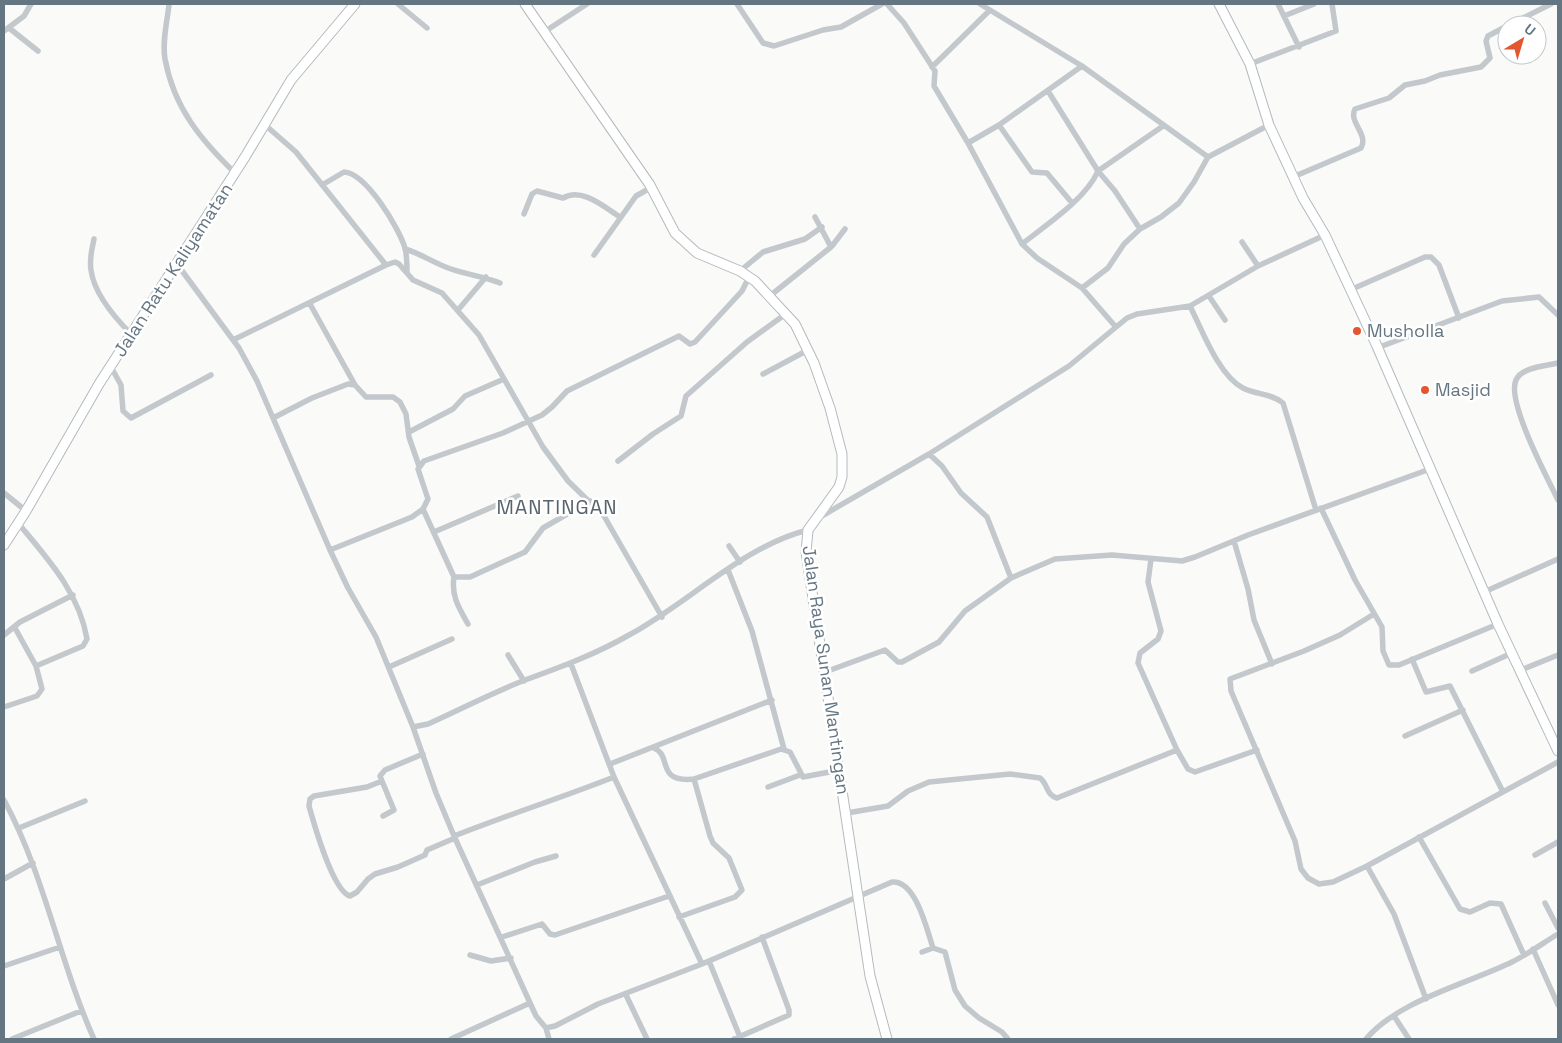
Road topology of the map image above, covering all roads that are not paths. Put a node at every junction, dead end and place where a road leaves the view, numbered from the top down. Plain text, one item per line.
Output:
1 (31, 4) edge
2 (355, 4) edge
3 (398, 4) edge
4 (525, 4) edge
5 (587, 4) edge
6 (737, 4) edge
7 (882, 4) edge
8 (887, 4) edge
9 (980, 4) edge
10 (1219, 4) edge
11 (1278, 4) edge
12 (1314, 4) edge
13 (1332, 4) edge
14 (1551, 4) edge
15 (169, 5) edge
16 (989, 11) junction
17 (1528, 15) edge
18 (1284, 16) junction
19 (427, 28) dead end
20 (6, 29) edge
21 (1497, 31) edge
22 (544, 32) junction
23 (1299, 47) junction
24 (38, 51) dead end
25 (1250, 64) junction
26 (1082, 66) junction
27 (932, 67) junction
28 (1048, 91) junction
29 (264, 124) junction
30 (999, 125) junction
31 (1269, 125) junction
32 (1163, 126) junction
33 (968, 143) junction
34 (1208, 157) junction
35 (1098, 171) junction
36 (235, 173) junction
37 (1293, 177) junction
38 (322, 184) junction
39 (651, 186) junction
40 (1072, 203) junction
41 (524, 214) dead end
42 (620, 216) junction
43 (815, 217) dead end
44 (822, 227) junction
45 (845, 229) dead end
46 (1140, 229) junction
47 (1325, 235) junction
48 (94, 239) dead end
49 (1242, 242) dead end
50 (1022, 244) junction
51 (832, 246) junction
52 (405, 249) junction
53 (594, 255) dead end
54 (177, 264) junction
55 (386, 265) junction
56 (1258, 266) junction
57 (740, 271) junction
58 (407, 272) junction
59 (486, 277) junction
60 (749, 277) junction
61 (500, 283) dead end
62 (1082, 288) junction
63 (1350, 290) junction
64 (771, 295) junction
65 (1209, 296) junction
66 (310, 304) junction
67 (1190, 306) junction
68 (458, 310) junction
69 (787, 313) junction
70 (1558, 315) edge
71 (1459, 318) junction
72 (1225, 320) dead end
73 (1115, 326) junction
74 (132, 335) junction
75 (233, 340) junction
76 (1377, 348) junction
77 (808, 350) junction
78 (1558, 363) edge
79 (111, 367) junction
80 (764, 374) dead end
81 (211, 375) dead end
82 (504, 379) junction
83 (355, 385) junction
84 (273, 418) junction
85 (528, 422) junction
86 (409, 432) junction
87 (929, 454) junction
88 (618, 461) dead end
89 (419, 466) junction
90 (1430, 469) junction
91 (4, 493) edge
92 (518, 496) dead end
93 (1558, 500) edge
94 (590, 501) junction
95 (1318, 509) junction
96 (423, 510) junction
97 (26, 511) junction
98 (814, 520) junction
99 (18, 523) junction
100 (808, 530) junction
101 (434, 532) junction
102 (1234, 541) junction
103 (4, 545) edge
104 (729, 546) dead end
105 (330, 550) junction
106 (1558, 558) edge
107 (1151, 559) junction
108 (740, 562) junction
109 (728, 570) junction
110 (454, 577) junction
111 (1011, 578) junction
112 (1484, 592) junction
113 (73, 595) junction
114 (1374, 614) junction
115 (662, 617) junction
116 (468, 624) dead end
117 (1498, 624) junction
118 (15, 628) junction
119 (4, 634) edge
120 (452, 639) dead end
121 (1512, 653) junction
122 (508, 655) dead end
123 (1558, 655) edge
124 (1412, 659) junction
125 (571, 664) junction
126 (1272, 664) junction
127 (36, 666) junction
128 (389, 667) junction
129 (1520, 670) junction
130 (1472, 671) dead end
131 (825, 672) junction
132 (524, 681) junction
133 (772, 700) junction
134 (4, 707) edge
135 (1463, 710) junction
136 (413, 727) junction
137 (1405, 736) dead end
138 (1555, 736) edge
139 (654, 748) junction
140 (784, 749) junction
141 (1177, 750) junction
142 (1256, 750) junction
143 (1558, 751) edge
144 (423, 754) junction
145 (1558, 762) edge
146 (610, 764) junction
147 (840, 770) junction
148 (800, 775) junction
149 (614, 777) junction
150 (694, 779) junction
151 (382, 781) junction
152 (768, 787) dead end
153 (1503, 792) junction
154 (4, 800) edge
155 (84, 801) dead end
156 (847, 814) junction
157 (383, 816) dead end
158 (19, 828) junction
159 (454, 837) junction
160 (1419, 837) junction
161 (1558, 842) edge
162 (1535, 855) dead end
163 (556, 856) dead end
164 (33, 863) junction
165 (1367, 866) junction
166 (4, 880) edge
167 (477, 885) junction
168 (669, 896) junction
169 (860, 897) junction
170 (1545, 903) dead end
171 (679, 917) junction
172 (1558, 928) edge
173 (1558, 934) edge
174 (502, 937) junction
175 (762, 937) junction
176 (60, 947) junction
177 (933, 948) junction
178 (1533, 949) junction
179 (922, 952) dead end
180 (470, 955) dead end
181 (1524, 955) junction
182 (511, 958) junction
183 (709, 961) junction
184 (702, 964) junction
185 (4, 966) edge
186 (626, 995) junction
187 (1426, 999) junction
188 (530, 1003) junction
189 (1558, 1005) edge
190 (82, 1011) junction
191 (1394, 1016) junction
192 (546, 1028) junction
193 (737, 1038) edge
194 (12, 1039) edge
195 (94, 1039) edge
196 (451, 1039) edge
197 (549, 1039) edge
198 (647, 1039) edge
199 (887, 1039) edge
200 (1008, 1039) edge
201 (1366, 1039) edge
202 (1409, 1039) edge

1 - 20 street
2 - 29 main road, Jalan Ratu Kaliyamatan
3 - 19 street
4 - 22 main road, Jalan Raya Sunan Mantingan
5 - 22 street
6 - 7 street
8 - 27 street
9 - 16 street
10 - 25 main road
11 - 18 street
12 - 18 street
13 - 23 street
14 - 17 street
15 - 36 street
16 - 26 street
16 - 27 street
18 - 23 street
20 - 24 street
21 - 37 street
22 - 39 main road, Jalan Raya Sunan Mantingan
23 - 25 street
25 - 31 main road
26 - 28 street
26 - 32 street
27 - 33 street
28 - 30 street
28 - 35 street
29 - 36 main road, Jalan Ratu Kaliyamatan
29 - 38 street
30 - 33 street
30 - 40 street
31 - 34 street
31 - 37 main road
32 - 34 street
32 - 35 street
33 - 50 street
34 - 46 street
35 - 40 street
35 - 46 street
36 - 54 main road, Jalan Ratu Kaliyamatan
37 - 47 main road
38 - 52 street
38 - 55 street
39 - 42 street
39 - 57 main road, Jalan Raya Sunan Mantingan
40 - 50 street
41 - 42 street
42 - 53 street
43 - 44 street
44 - 51 street
44 - 57 street
45 - 51 street
46 - 62 street
47 - 56 street
47 - 63 main road
48 - 74 street
49 - 56 street
50 - 62 street
51 - 64 street
52 - 58 street
52 - 59 street
54 - 74 main road, Jalan Ratu Kaliyamatan
54 - 75 street
55 - 58 street
55 - 66 street
56 - 65 street
57 - 60 main road, Jalan Raya Sunan Mantingan
58 - 68 street
59 - 61 street
59 - 68 street
60 - 64 main road, Jalan Raya Sunan Mantingan
60 - 85 street
62 - 73 street
63 - 71 street
63 - 76 main road
64 - 69 main road, Jalan Raya Sunan Mantingan
65 - 67 street
65 - 72 street
66 - 75 street
66 - 83 street
67 - 73 street
67 - 95 street
68 - 82 street
69 - 77 main road, Jalan Raya Sunan Mantingan
69 - 88 street
70 - 71 street
71 - 76 street
73 - 87 street
74 - 79 main road, Jalan Ratu Kaliyamatan
75 - 84 street
76 - 90 main road
77 - 80 street
77 - 98 main road, Jalan Raya Sunan Mantingan
78 - 93 street
79 - 81 street
79 - 97 main road, Jalan Ratu Kaliyamatan
82 - 85 street
82 - 86 street
83 - 84 street
83 - 86 street
84 - 105 street
85 - 89 street
85 - 94 street
86 - 89 street
87 - 98 street
87 - 111 street
89 - 96 street
90 - 95 street
90 - 112 main road
91 - 97 street
92 - 101 street
94 - 110 street
94 - 115 street
95 - 102 street
95 - 114 street
96 - 101 street
96 - 105 street
97 - 99 main road, Jalan Ratu Kaliyamatan
98 - 100 main road, Jalan Raya Sunan Mantingan
99 - 103 main road, Jalan Ratu Kaliyamatan
99 - 113 street
100 - 108 street
100 - 131 main road, Jalan Raya Sunan Mantingan
101 - 110 street
102 - 107 street
102 - 126 street
104 - 108 street
105 - 128 street
106 - 112 street
107 - 111 street
107 - 141 street
108 - 109 street
109 - 115 street
109 - 133 street
110 - 116 street
111 - 131 street
112 - 117 main road
113 - 118 street
113 - 127 street
114 - 124 street
114 - 126 street
115 - 125 street
117 - 121 main road
117 - 124 street
118 - 119 street
118 - 127 street
120 - 128 street
121 - 129 main road
121 - 130 street
122 - 132 street
123 - 129 street
124 - 135 street
125 - 132 street
125 - 146 street
126 - 142 street
127 - 134 street
128 - 136 street
129 - 138 main road
131 - 147 main road, Jalan Raya Sunan Mantingan
132 - 136 street
133 - 139 street
133 - 140 street
135 - 137 street
135 - 153 street
136 - 144 street
138 - 143 main road
139 - 146 street
139 - 150 street
140 - 148 street
140 - 150 street
141 - 142 street
141 - 156 street
142 - 165 street
144 - 151 street
144 - 159 street
145 - 153 street
146 - 149 street
147 - 148 street
147 - 156 main road, Jalan Raya Sunan Mantingan
148 - 152 street
149 - 159 street
149 - 168 street
150 - 171 street
151 - 157 street
151 - 159 street
153 - 160 street
154 - 158 street
155 - 158 street
156 - 169 main road, Jalan Raya Sunan Mantingan
158 - 164 street
159 - 167 street
160 - 165 street
160 - 181 street
161 - 162 street
163 - 167 street
164 - 166 street
164 - 176 street
165 - 187 street
167 - 174 street
168 - 171 street
168 - 174 street
169 - 175 street
169 - 177 street
169 - 199 main road, Jalan Raya Sunan Mantingan
170 - 172 street
171 - 184 street
173 - 178 street
174 - 182 street
175 - 183 street
175 - 193 street
176 - 185 street
176 - 190 street
177 - 179 street
177 - 200 street
178 - 181 street
178 - 189 street
180 - 182 street
181 - 187 street
182 - 188 street
183 - 184 street
183 - 193 street
184 - 186 street
186 - 192 street
186 - 198 street
187 - 191 street
188 - 192 street
188 - 196 street
190 - 194 street
190 - 195 street
191 - 201 street
191 - 202 street
192 - 197 street

